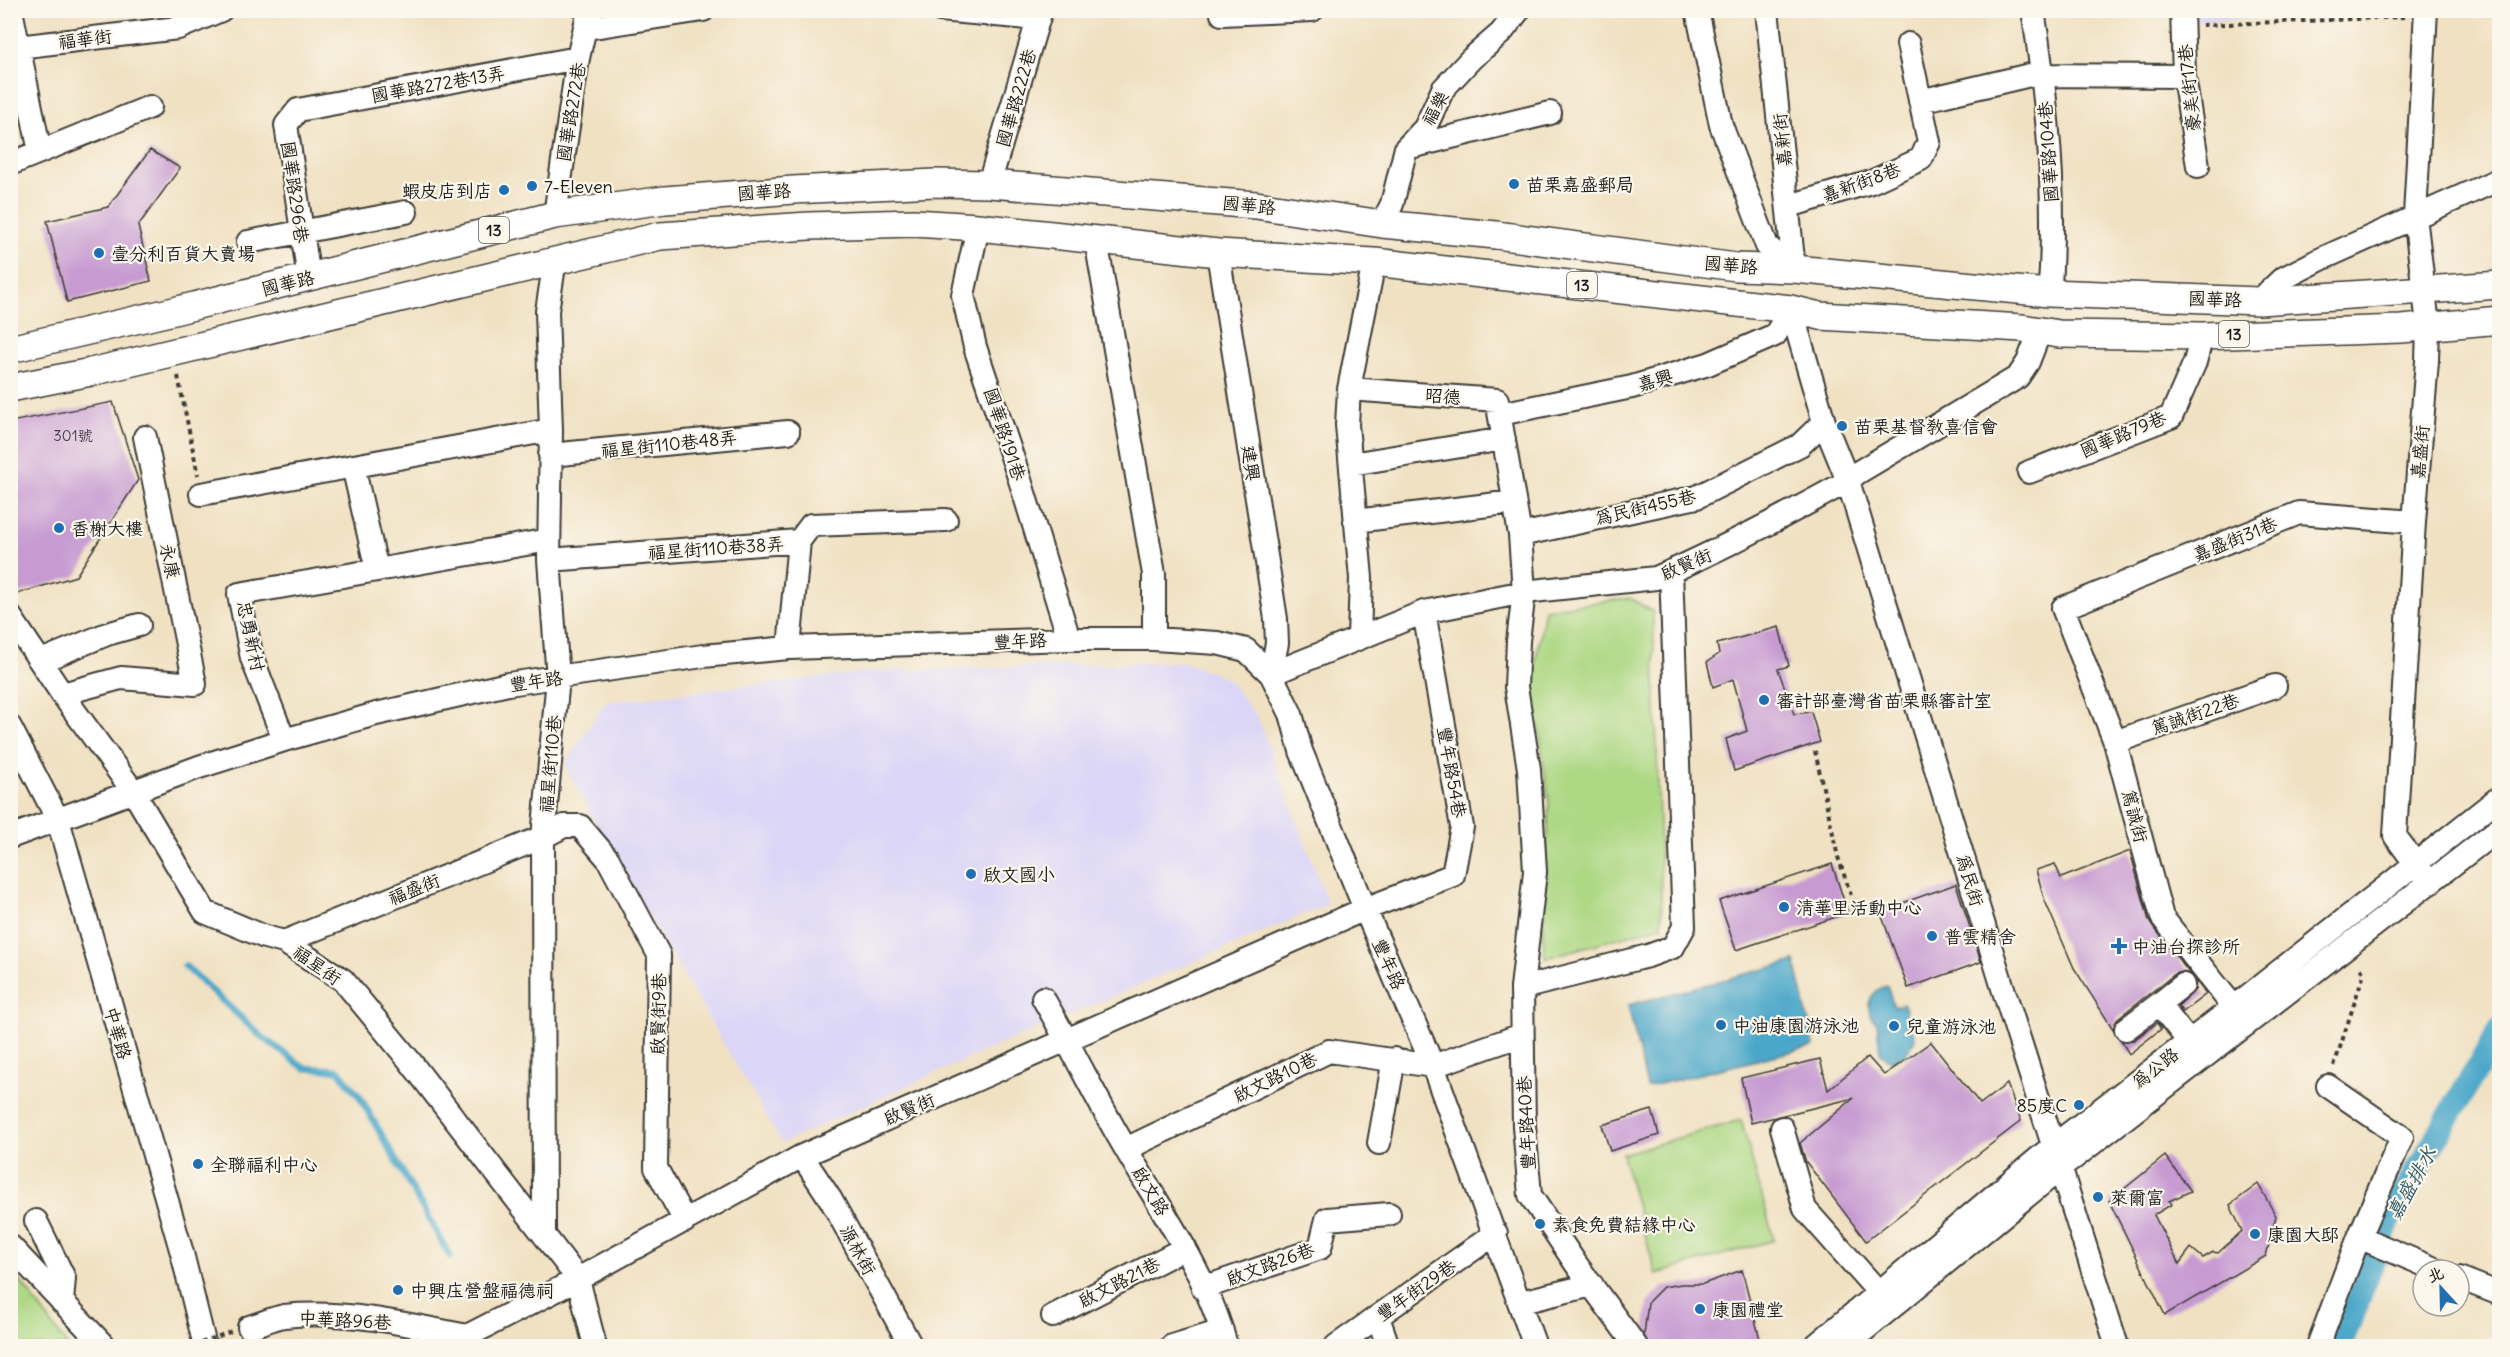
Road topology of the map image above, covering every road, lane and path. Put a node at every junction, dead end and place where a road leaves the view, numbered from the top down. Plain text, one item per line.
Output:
1 (11, 10) edge
2 (221, 10) edge
3 (703, 10) edge
4 (940, 10) edge
5 (1222, 10) edge
6 (1312, 10) edge
7 (1519, 10) edge
8 (1697, 10) edge
9 (1767, 10) edge
10 (2033, 10) edge
11 (2426, 13) edge
12 (1040, 14) edge
13 (2183, 18) edge
14 (174, 19) edge
15 (588, 20) edge
16 (1908, 44) dead end
17 (18, 47) junction
18 (578, 58) junction
19 (2043, 74) junction
20 (2184, 76) junction
21 (1920, 101) junction
22 (150, 107) dead end
23 (298, 110) joint
24 (1550, 113) dead end
25 (1406, 148) junction
26 (40, 152) junction
27 (10, 164) edge
28 (2198, 166) dead end
29 (2499, 179) edge
30 (989, 184) junction
31 (1789, 206) junction
32 (406, 212) dead end
33 (555, 215) junction
34 (2415, 216) junction
35 (1382, 224) junction
36 (978, 227) junction
37 (301, 233) junction
38 (1096, 240) junction
39 (248, 242) dead end
40 (1218, 253) junction
41 (555, 260) junction
42 (1374, 262) junction
43 (1794, 269) junction
44 (309, 278) junction
45 (2499, 285) edge
46 (2424, 290) junction
47 (2049, 293) junction
48 (2259, 301) junction
49 (1791, 309) junction
50 (2499, 320) edge
51 (2428, 325) junction
52 (2040, 331) junction
53 (2202, 336) junction
54 (10, 349) edge
55 (176, 367) dead end
56 (10, 388) edge
57 (1349, 389) junction
58 (1500, 414) junction
59 (1824, 423) junction
60 (551, 430) junction
61 (788, 432) dead end
62 (145, 437) dead end
63 (1504, 439) junction
64 (550, 455) junction
65 (1351, 464) junction
66 (354, 466) junction
67 (2029, 472) dead end
68 (1848, 481) junction
69 (201, 494) joint
70 (1514, 502) junction
71 (946, 520) dead end
72 (1355, 520) junction
73 (2414, 522) junction
74 (1520, 535) junction
75 (799, 542) junction
76 (549, 550) junction
77 (377, 570) junction
78 (1671, 571) junction
79 (1524, 592) junction
80 (2064, 608) joint
81 (1424, 612) junction
82 (10, 616) edge
83 (139, 626) dead end
84 (1359, 637) junction
85 (1068, 639) junction
86 (1154, 639) junction
87 (789, 648) junction
88 (41, 661) junction
89 (1271, 674) junction
90 (558, 678) junction
91 (2275, 686) dead end
92 (63, 694) junction
93 (10, 727) edge
94 (284, 740) junction
95 (2115, 742) junction
96 (1815, 751) dead end
97 (134, 791) junction
98 (2499, 797) edge
99 (58, 820) junction
100 (2499, 828) edge
101 (10, 837) edge
102 (543, 837) junction
103 (2414, 864) junction
104 (2430, 883) junction
105 (1365, 909) junction
106 (1857, 913) dead end
107 (284, 942) junction
108 (2345, 949) junction
109 (2182, 985) dead end
110 (1522, 988) junction
111 (1043, 998) dead end
112 (2158, 1004) junction
113 (2241, 1016) junction
114 (2126, 1029) dead end
115 (1522, 1035) junction
116 (1066, 1041) junction
117 (2188, 1042) junction
118 (1394, 1059) junction
119 (1433, 1066) junction
120 (2328, 1086) joint
121 (1782, 1128) dead end
122 (1379, 1143) dead end
123 (1126, 1149) junction
124 (802, 1156) junction
125 (2058, 1156) junction
126 (1389, 1214) dead end
127 (36, 1221) dead end
128 (685, 1221) junction
129 (544, 1233) junction
130 (1496, 1233) junction
131 (2359, 1238) junction
132 (10, 1246) edge
133 (1185, 1248) junction
134 (2411, 1260) edge
135 (578, 1279) junction
136 (2471, 1283) edge
137 (1592, 1285) junction
138 (1203, 1288) junction
139 (2499, 1294) edge
140 (1886, 1300) junction
141 (62, 1302) junction
142 (1521, 1302) junction
143 (1053, 1316) dead end
144 (1378, 1317) junction
145 (240, 1329) joint
146 (1224, 1339) edge
147 (468, 1341) edge
148 (105, 1347) edge
149 (193, 1347) edge
150 (205, 1347) edge
151 (595, 1347) edge
152 (911, 1347) edge
153 (1172, 1347) edge
154 (1336, 1347) edge
155 (1388, 1347) edge
156 (1535, 1347) edge
157 (1636, 1347) edge
158 (1815, 1347) edge
159 (1845, 1347) edge
160 (2117, 1347) edge
161 (2318, 1347) edge

1 - 17 street
2 - 14 street, 福華街
3 - 15 street
4 - 12 street
5 - 6 street
7 - 25 street, 福樂
8 - 43 street
9 - 31 street, 嘉新街
10 - 19 street, 國華路104巷
11 - 13 path
11 - 34 street, 嘉盛街
12 - 30 street, 國華路222巷
13 - 20 street, 豪美街17巷
14 - 17 street, 福華街
15 - 18 street, 國華路272巷
16 - 21 street, 嘉新街8巷
17 - 26 street
18 - 23 street, 國華路272巷13弄
18 - 33 street, 國華路272巷
19 - 20 street
19 - 21 street
19 - 47 street, 國華路104巷
20 - 28 street, 豪美街17巷
21 - 31 street, 嘉新街8巷
22 - 26 street
23 - 37 street, 國華路296巷
24 - 25 street
25 - 35 street, 福樂
26 - 27 street
29 - 34 street
30 - 33 main road, 國華路 / 13
30 - 35 main road, 國華路 / 13
30 - 36 main road
31 - 43 street, 嘉新街
32 - 37 street
33 - 41 main road
33 - 44 main road, 國華路 / 13
34 - 46 street, 嘉盛街
34 - 48 street
35 - 42 main road
35 - 43 main road, 國華路 / 13
36 - 38 main road, 國華路 / 13
36 - 41 main road, 國華路 / 13
36 - 85 street, 國華路191巷
37 - 39 street
37 - 44 street, 國華路296巷
38 - 40 main road, 國華路 / 13
38 - 86 street
40 - 42 main road, 國華路 / 13
40 - 89 street, 建興
41 - 56 main road, 國華路 / 13
41 - 60 street, 福星街110巷
42 - 49 main road, 國華路 / 13
42 - 57 street
43 - 47 main road, 國華路 / 13
43 - 49 main road
44 - 54 main road, 國華路 / 13
45 - 46 main road, 國華路 / 13
46 - 48 main road, 國華路 / 13
46 - 51 street, 嘉盛街
47 - 48 main road, 國華路 / 13
47 - 52 main road
49 - 52 main road, 國華路 / 13
49 - 58 street, 嘉興
49 - 59 street, 為民街
50 - 51 main road, 國華路 / 13
51 - 53 main road, 國華路 / 13
51 - 73 street, 嘉盛街
52 - 53 main road, 國華路 / 13
52 - 68 street, 啟賢街
53 - 67 street, 國華路79巷
55 - 69 path
57 - 58 street, 昭德
57 - 65 street
58 - 63 street
59 - 68 street, 為民街
59 - 74 street, 為民街455巷
60 - 64 street, 福星街110巷
60 - 66 street
61 - 64 street, 福星街110巷48弄
62 - 92 street, 永康
63 - 65 street
63 - 70 street
64 - 76 street, 福星街110巷
65 - 72 street
66 - 69 street
66 - 77 street
68 - 78 street, 啟賢街
68 - 125 street, 為民街
70 - 72 street
70 - 74 street
71 - 75 street, 福星街110巷38弄
72 - 84 street
73 - 80 street, 嘉盛街31巷
73 - 103 street, 嘉盛街
74 - 79 street, 豐年路40巷
75 - 76 street, 福星街110巷38弄
75 - 87 street
76 - 77 street, 忠勇新村
76 - 90 street, 福星街110巷
77 - 94 street, 忠勇新村
78 - 79 street, 啟賢街
78 - 110 street
79 - 81 street, 啟賢街
79 - 110 street, 豐年路40巷
80 - 95 street, 篤誠街
81 - 84 street, 啟賢街
81 - 105 street, 豐年路54巷
82 - 88 street, 福星街
83 - 88 street
84 - 89 street, 啟賢街
85 - 86 street, 豐年路
85 - 87 street, 豐年路
86 - 89 street, 豐年路
87 - 90 street, 豐年路
88 - 92 street, 福星街
89 - 105 street, 豐年路
90 - 94 street, 豐年路
90 - 102 street, 福星街110巷
91 - 95 street, 篤誠街22巷
92 - 97 street, 福星街
93 - 99 street, 中華路
94 - 97 street, 豐年路
95 - 113 street, 篤誠街
96 - 106 path
97 - 99 street, 豐年路
97 - 107 street, 福星街
98 - 103 street, 為公路
99 - 101 street, 豐年路
99 - 150 street, 中華路
100 - 104 street, 為公路
102 - 107 street, 福盛街
102 - 128 street, 啟賢街9巷
102 - 129 street, 福星街110巷
103 - 104 street, 嘉盛街
103 - 113 street, 為公路
104 - 108 street, 為公路
105 - 116 street, 啟賢街
105 - 119 street, 豐年路
107 - 129 street, 福星街
108 - 113 street, 為公路
108 - 120 path
109 - 112 street
110 - 115 street, 豐年路40巷
111 - 116 street, 啟文路
112 - 114 street
112 - 117 street
113 - 117 street, 為公路
113 - 125 street, 為公路
115 - 119 street
115 - 137 street, 豐年路40巷
116 - 123 street, 啟文路
116 - 124 street, 啟賢街
117 - 125 street, 為公路
118 - 119 street, 啟文路10巷
118 - 122 street
118 - 123 street, 啟文路10巷
119 - 130 street, 豐年路
120 - 131 street
121 - 140 street
123 - 133 street, 啟文路
124 - 128 street, 啟賢街
124 - 152 street, 源林街
125 - 140 street, 為公路
125 - 160 street, 為民街
126 - 138 street, 啟文路26巷
127 - 141 street
128 - 135 street, 啟賢街
129 - 135 street, 福星街
130 - 142 street, 豐年路
130 - 144 street, 豐年街29巷
131 - 134 street
131 - 161 street
132 - 141 street
133 - 138 street, 啟文路
133 - 143 street, 啟文路21巷
135 - 147 street, 啟賢街
135 - 151 street, 福星街
136 - 139 street
137 - 142 street
137 - 157 street, 豐年路40巷
138 - 146 street, 啟文路
140 - 158 street, 為公路
140 - 159 street, 為公路
141 - 148 street
142 - 156 street, 豐年路
144 - 154 street, 豐年街29巷
144 - 155 street
145 - 147 street, 中華路96巷
145 - 149 path, bridge
146 - 153 street

